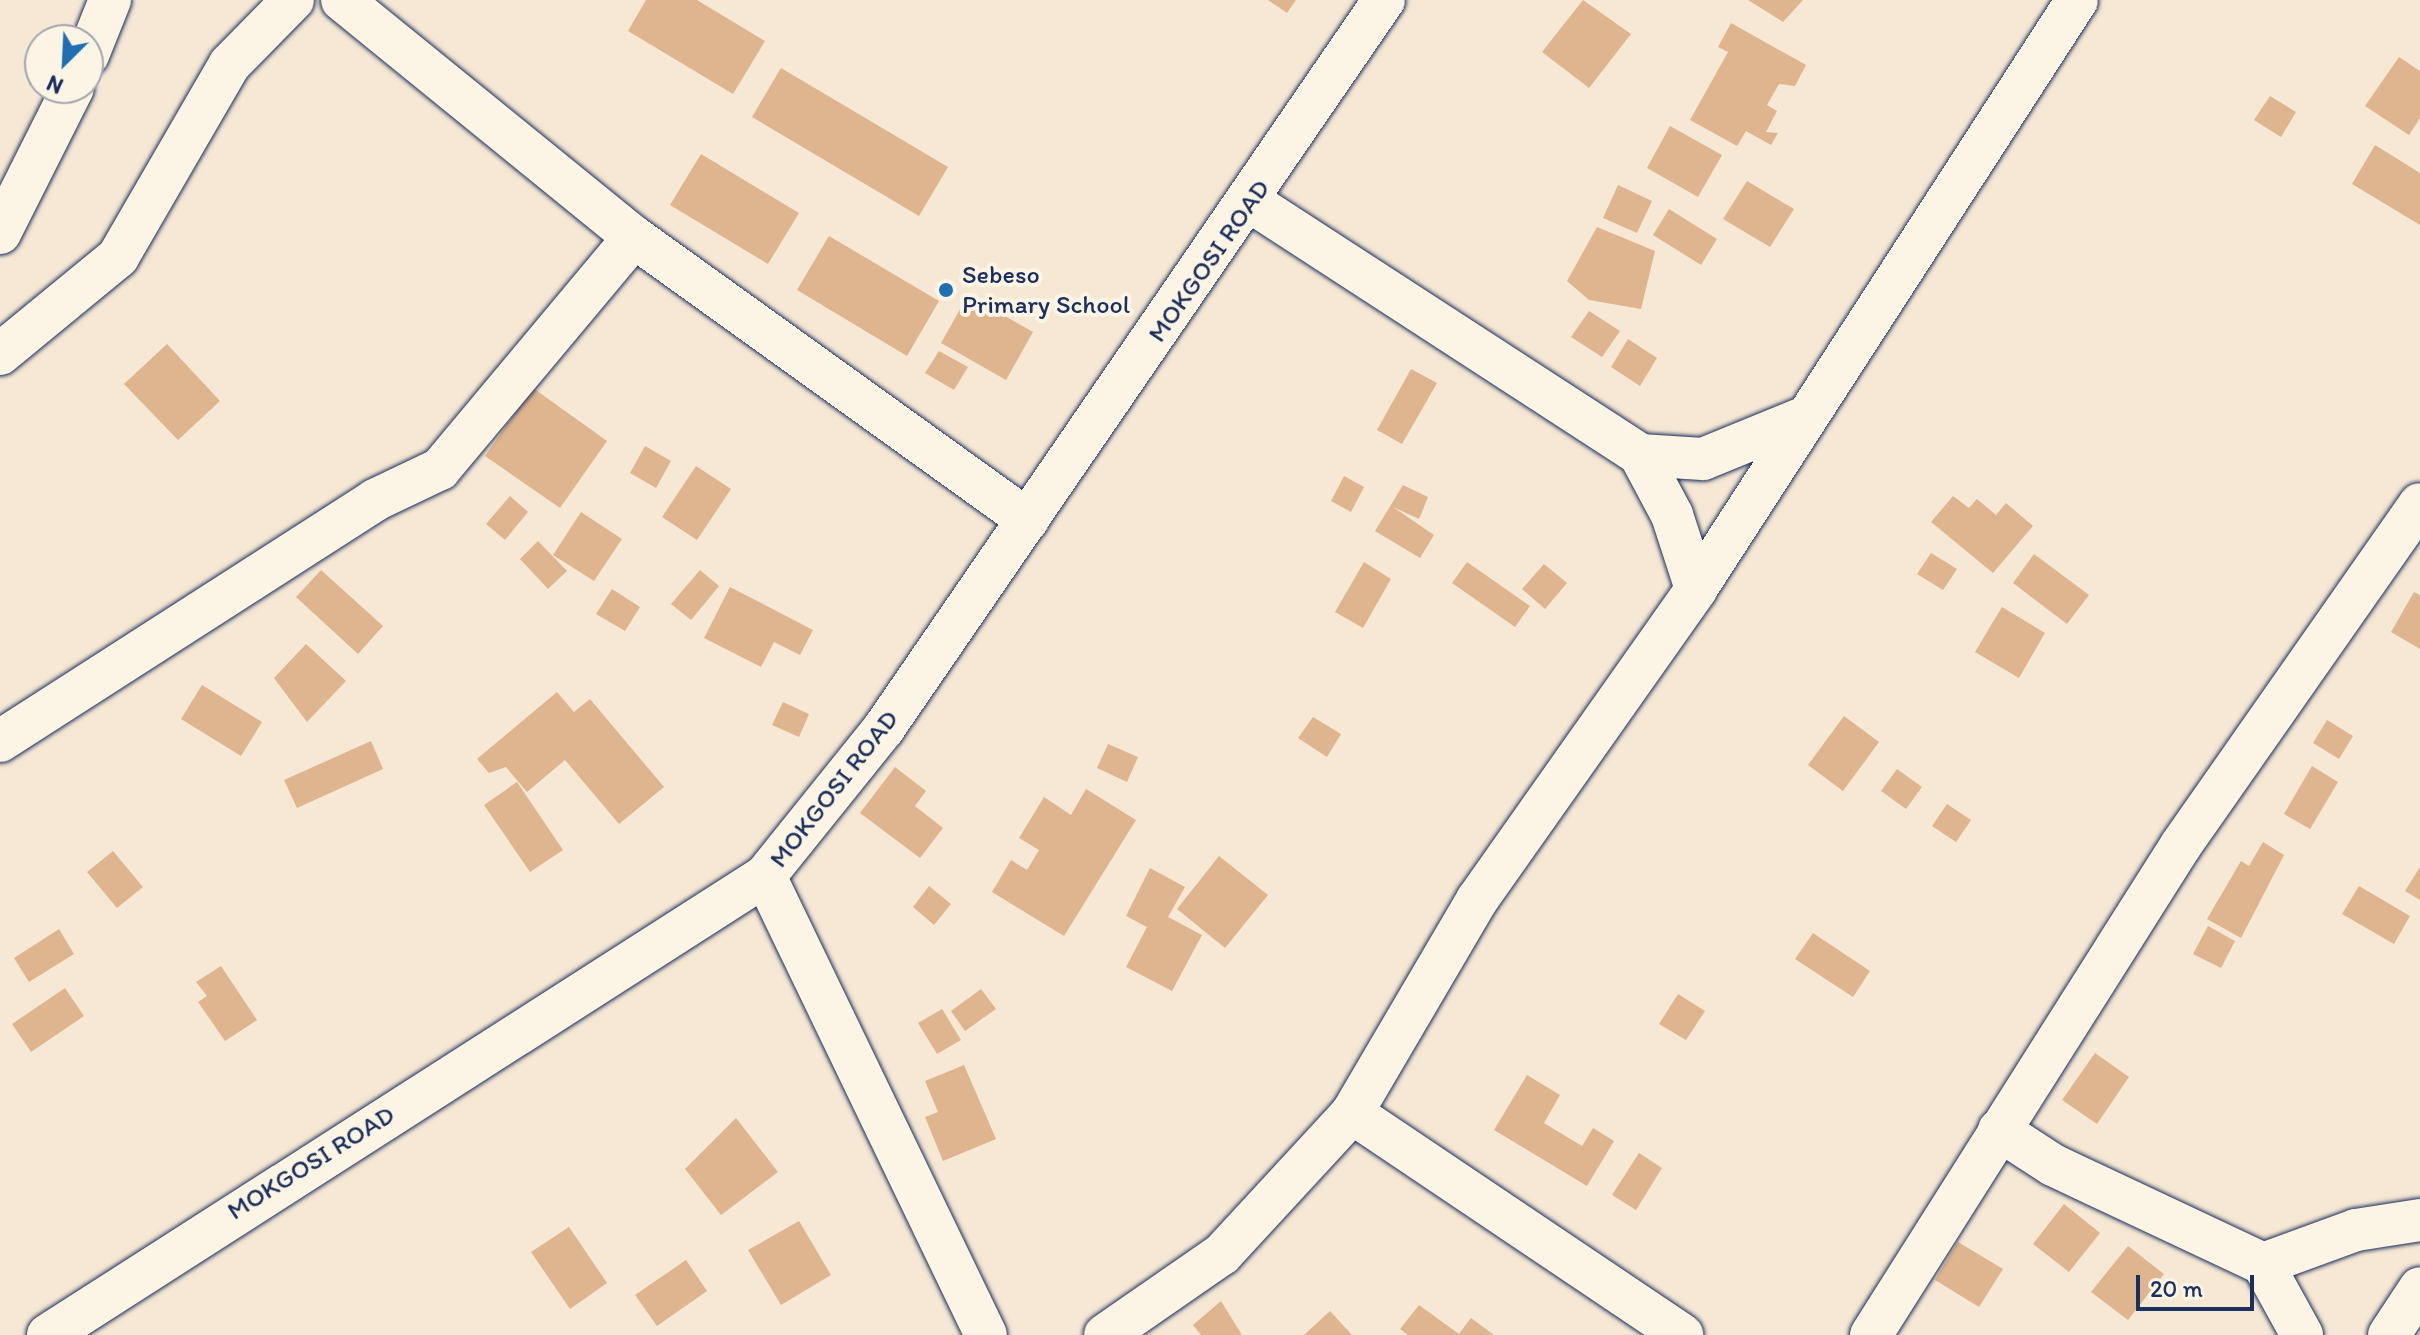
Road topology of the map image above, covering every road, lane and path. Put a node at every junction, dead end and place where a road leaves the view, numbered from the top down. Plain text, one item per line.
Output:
1 (110, 0) edge
2 (293, 0) edge
3 (342, 0) edge
4 (1384, 0) edge
5 (2077, 0) edge
6 (100, 24) edge
7 (65, 104) edge
8 (1251, 202) junction
9 (0, 233) edge
10 (634, 237) junction
11 (0, 354) edge
12 (1801, 419) junction
13 (1640, 455) junction
14 (2420, 504) edge
15 (1028, 520) junction
16 (1696, 589) junction
17 (0, 741) edge
18 (765, 876) junction
19 (1352, 1113) junction
20 (1999, 1130) junction
21 (2420, 1220) edge
22 (2263, 1264) junction
23 (2420, 1288) edge
24 (48, 1335) edge
25 (986, 1335) edge
26 (1105, 1335) edge
27 (1682, 1335) edge
28 (1871, 1335) edge
29 (2302, 1335) edge
30 (2389, 1335) edge

1 - 6 street
2 - 11 street
3 - 10 street
4 - 8 street, MOKGOSI ROAD
5 - 12 street
7 - 9 street
8 - 13 street
8 - 15 street, MOKGOSI ROAD
10 - 15 street
10 - 17 street
12 - 13 street
12 - 16 street
13 - 16 street
14 - 20 street
15 - 18 street, MOKGOSI ROAD
16 - 19 street
18 - 24 street, MOKGOSI ROAD
18 - 25 street
19 - 26 street
19 - 27 street
20 - 22 street
20 - 28 street
21 - 22 street
22 - 29 street
23 - 30 street

